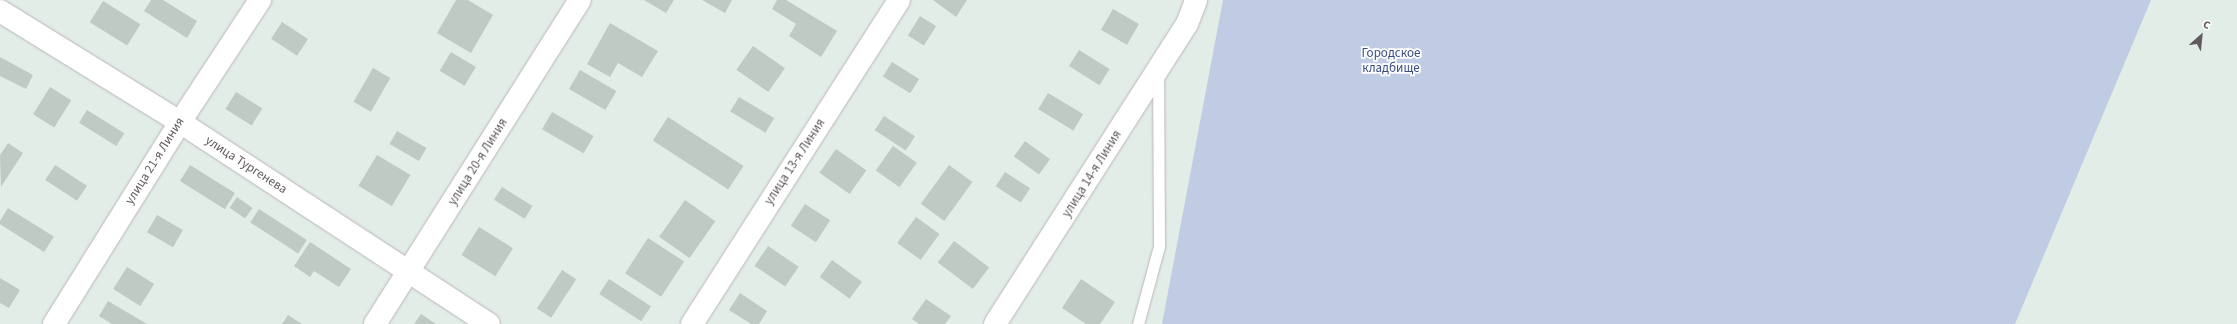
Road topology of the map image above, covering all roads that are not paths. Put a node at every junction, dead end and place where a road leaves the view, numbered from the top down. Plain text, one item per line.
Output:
1 (260, 0) edge
2 (580, 0) edge
3 (899, 0) edge
4 (1196, 0) edge
5 (0, 11) edge
6 (1158, 70) junction
7 (180, 122) junction
8 (409, 271) junction
9 (54, 324) edge
10 (375, 324) edge
11 (489, 324) edge
12 (692, 324) edge
13 (995, 324) edge
14 (1138, 324) edge

1 - 7 street, улица 21-я Линия
2 - 8 street, улица 20-я Линия
3 - 12 street, улица 13-я Линия
4 - 6 street, улица 14-я Линия
5 - 7 street, улица Тургенева
6 - 13 street, улица 14-я Линия
6 - 14 lane
7 - 8 street, улица Тургенева
7 - 9 street, улица 21-я Линия
8 - 10 street, улица 20-я Линия
8 - 11 street, улица Тургенева

